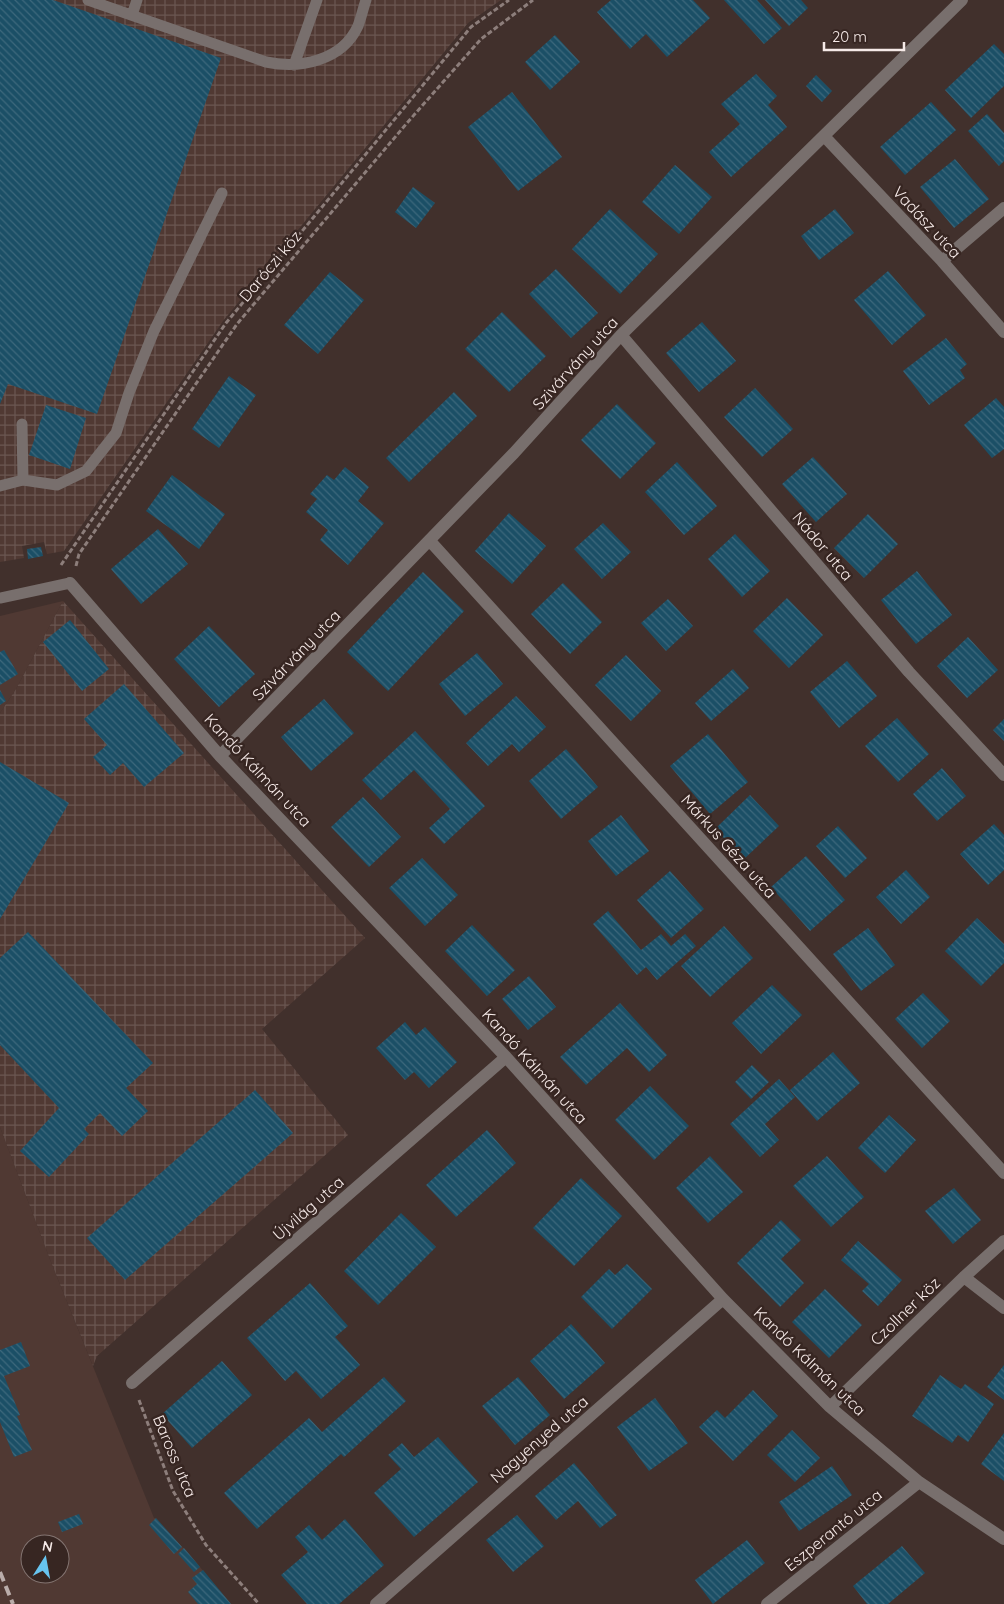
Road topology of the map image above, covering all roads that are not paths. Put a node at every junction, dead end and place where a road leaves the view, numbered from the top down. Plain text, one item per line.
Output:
1 (88, 0) edge
2 (137, 0) edge
3 (317, 0) edge
4 (366, 0) edge
5 (962, 0) edge
6 (132, 15) junction
7 (294, 65) junction
8 (824, 136) junction
9 (222, 193) dead end
10 (1004, 208) edge
11 (942, 261) junction
12 (1004, 332) edge
13 (621, 334) junction
14 (22, 424) dead end
15 (23, 480) junction
16 (0, 486) edge
17 (430, 541) junction
18 (70, 583) joint
19 (0, 598) edge
20 (220, 756) junction
21 (1004, 775) edge
22 (506, 1057) junction
23 (1004, 1172) edge
24 (1004, 1241) edge
25 (964, 1277) junction
26 (723, 1299) junction
27 (1004, 1308) edge
28 (132, 1383) road end
29 (830, 1407) junction
30 (919, 1482) junction
31 (1004, 1539) edge
32 (376, 1604) edge
33 (767, 1604) edge

1 - 6 lane
2 - 6 lane
3 - 7 lane
4 - 7 lane
5 - 8 street, Szivárvány utca
6 - 7 lane
8 - 11 street, Vadász utca
8 - 13 street, Szivárvány utca
9 - 15 lane
10 - 11 street
11 - 12 street, Vadász utca
13 - 17 street, Szivárvány utca
13 - 21 street, Nádor utca
14 - 15 lane
15 - 16 lane
17 - 20 street, Szivárvány utca
17 - 23 street, Márkus Géza utca
18 - 19 lane
18 - 20 street, Kandó Kálmán utca
20 - 22 street, Kandó Kálmán utca
22 - 26 street, Kandó Kálmán utca
22 - 28 street, Újvilág utca
24 - 25 street, Czollner köz
25 - 27 street
25 - 29 street, Czollner köz
26 - 29 street, Kandó Kálmán utca
26 - 32 street, Nagyenyed utca
29 - 30 street, Kandó Kálmán utca
30 - 31 street, Kandó Kálmán utca
30 - 33 street, Eszperantó utca

